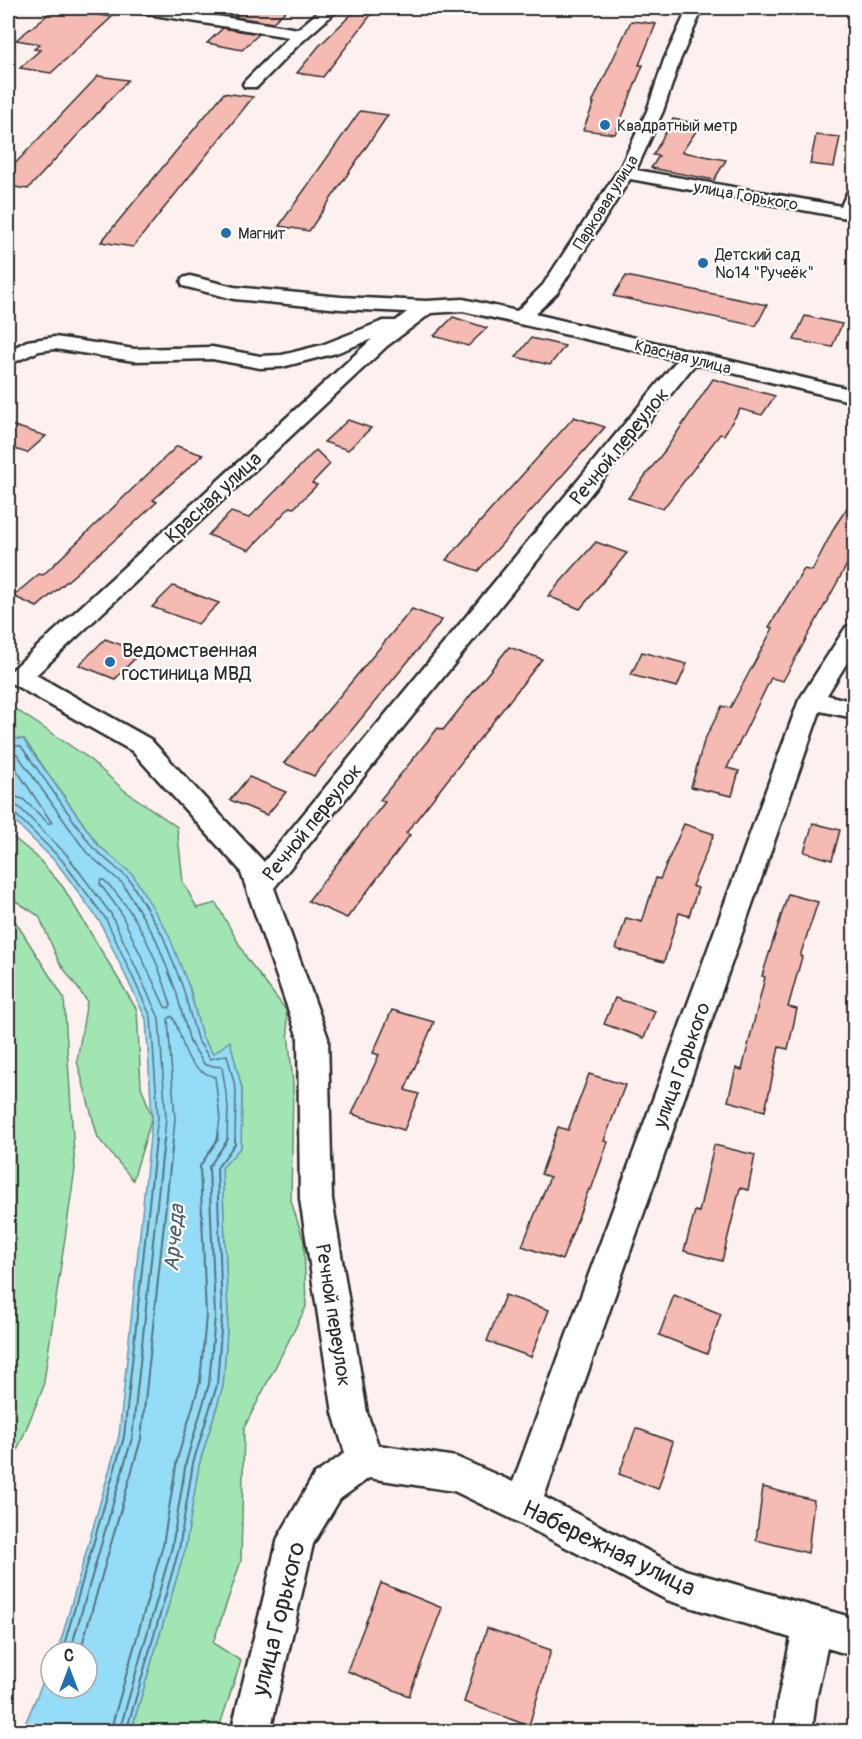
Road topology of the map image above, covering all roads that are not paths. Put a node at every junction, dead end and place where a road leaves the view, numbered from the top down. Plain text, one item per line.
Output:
1 (142, 8) edge
2 (332, 8) edge
3 (695, 8) edge
4 (302, 34) junction
5 (252, 84) dead end
6 (626, 173) junction
7 (855, 195) edge
8 (190, 282) dead end
9 (417, 313) junction
10 (521, 317) junction
11 (689, 358) junction
12 (8, 359) edge
13 (855, 396) edge
14 (855, 633) edge
15 (812, 700) junction
16 (855, 710) edge
17 (260, 886) junction
18 (365, 1460) junction
19 (523, 1505) junction
20 (813, 1625) junction
21 (855, 1637) edge
22 (250, 1731) edge
23 (793, 1731) edge

1 - 4 street
2 - 4 street
3 - 6 street, Парковая улица
4 - 5 street
6 - 7 street, улица Горького
6 - 10 street, Парковая улица
8 - 9 street
9 - 10 street, Красная улица
9 - 12 street, Красная улица
9 - 17 street, Красная улица
10 - 11 street, Красная улица
11 - 13 street, Красная улица
11 - 17 street, Речной переулок
14 - 15 street, улица Горького
15 - 16 street
15 - 19 street, улица Горького
17 - 18 street, Речной переулок
18 - 19 street, Набережная улица
18 - 22 street, улица Горького
19 - 20 street, Набережная улица
20 - 21 street, Набережная улица
20 - 23 street

